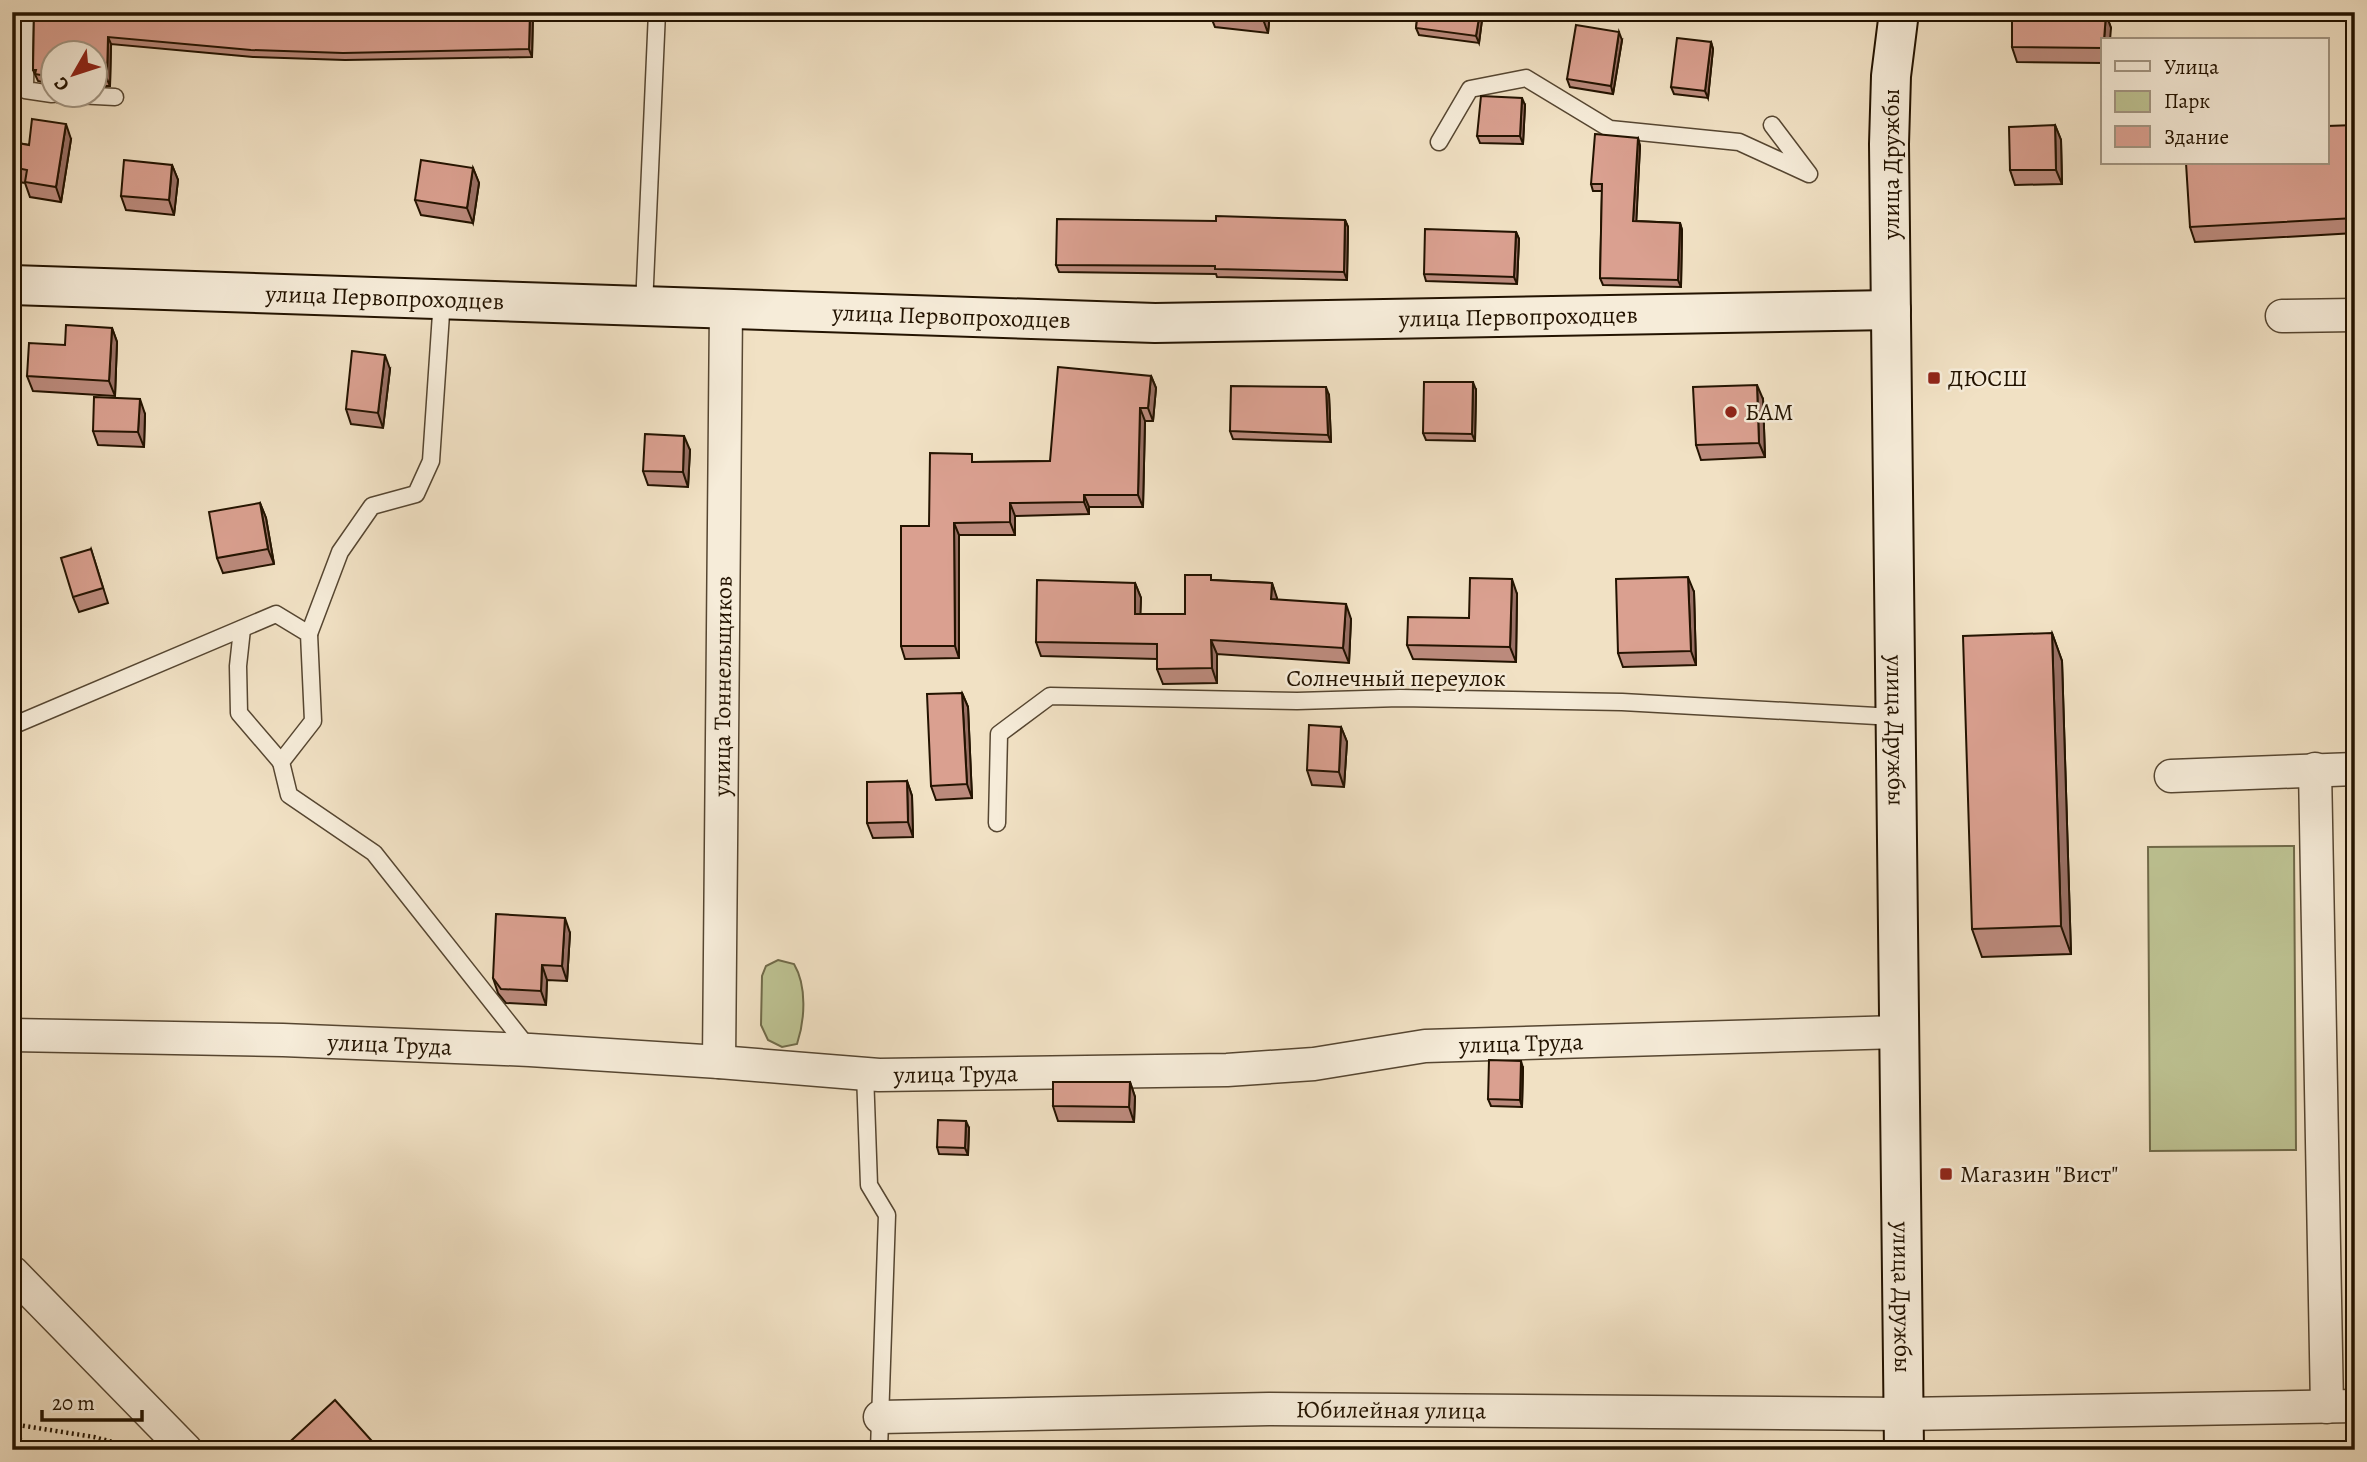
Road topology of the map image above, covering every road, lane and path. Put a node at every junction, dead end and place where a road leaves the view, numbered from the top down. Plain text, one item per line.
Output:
1 (26, 12) edge
2 (657, 12) edge
3 (1899, 12) edge
4 (38, 92) edge
5 (108, 97) edge
6 (115, 97) dead end
7 (1772, 125) dead end
8 (1439, 142) dead end
9 (12, 285) edge
10 (442, 299) junction
11 (644, 306) junction
12 (726, 308) junction
13 (1891, 310) junction
14 (2355, 315) edge
15 (2283, 316) dead end
16 (242, 629) junction
17 (310, 634) junction
18 (1894, 717) junction
19 (12, 726) edge
20 (281, 762) junction
21 (2315, 769) junction
22 (2355, 769) edge
23 (2171, 776) dead end
24 (998, 823) dead end
25 (1899, 1032) junction
26 (12, 1035) edge
27 (530, 1050) junction
28 (719, 1062) junction
29 (865, 1073) junction
30 (12, 1272) edge
31 (2341, 1406) edge
32 (880, 1417) junction
33 (12, 1424) edge
34 (12, 1430) edge
35 (1903, 1432) edge
36 (30, 1450) edge
37 (143, 1450) edge
38 (186, 1450) edge
39 (879, 1450) edge

1 - 4 lane
2 - 11 lane
3 - 13 street, улица Дружбы
5 - 6 lane
7 - 8 lane
9 - 10 street, улица Первопроходцев
10 - 11 street, улица Первопроходцев
10 - 17 lane
11 - 12 street, улица Первопроходцев
12 - 13 street, улица Первопроходцев
12 - 28 street, улица Тоннельщиков
13 - 18 street, улица Дружбы
14 - 15 street
16 - 17 lane
16 - 19 lane
16 - 20 lane
17 - 20 lane
18 - 24 lane, Солнечный переулок
18 - 25 street, улица Дружбы
20 - 27 lane
21 - 22 street
21 - 23 street
21 - 31 street
25 - 29 street, улица Труда
25 - 35 street, улица Дружбы
26 - 27 street, улица Труда
27 - 28 street, улица Труда
28 - 29 street, улица Труда
29 - 32 lane
30 - 38 street
31 - 35 street, Юбилейная улица
32 - 35 street, Юбилейная улица
32 - 39 lane
33 - 37 path
34 - 36 path

